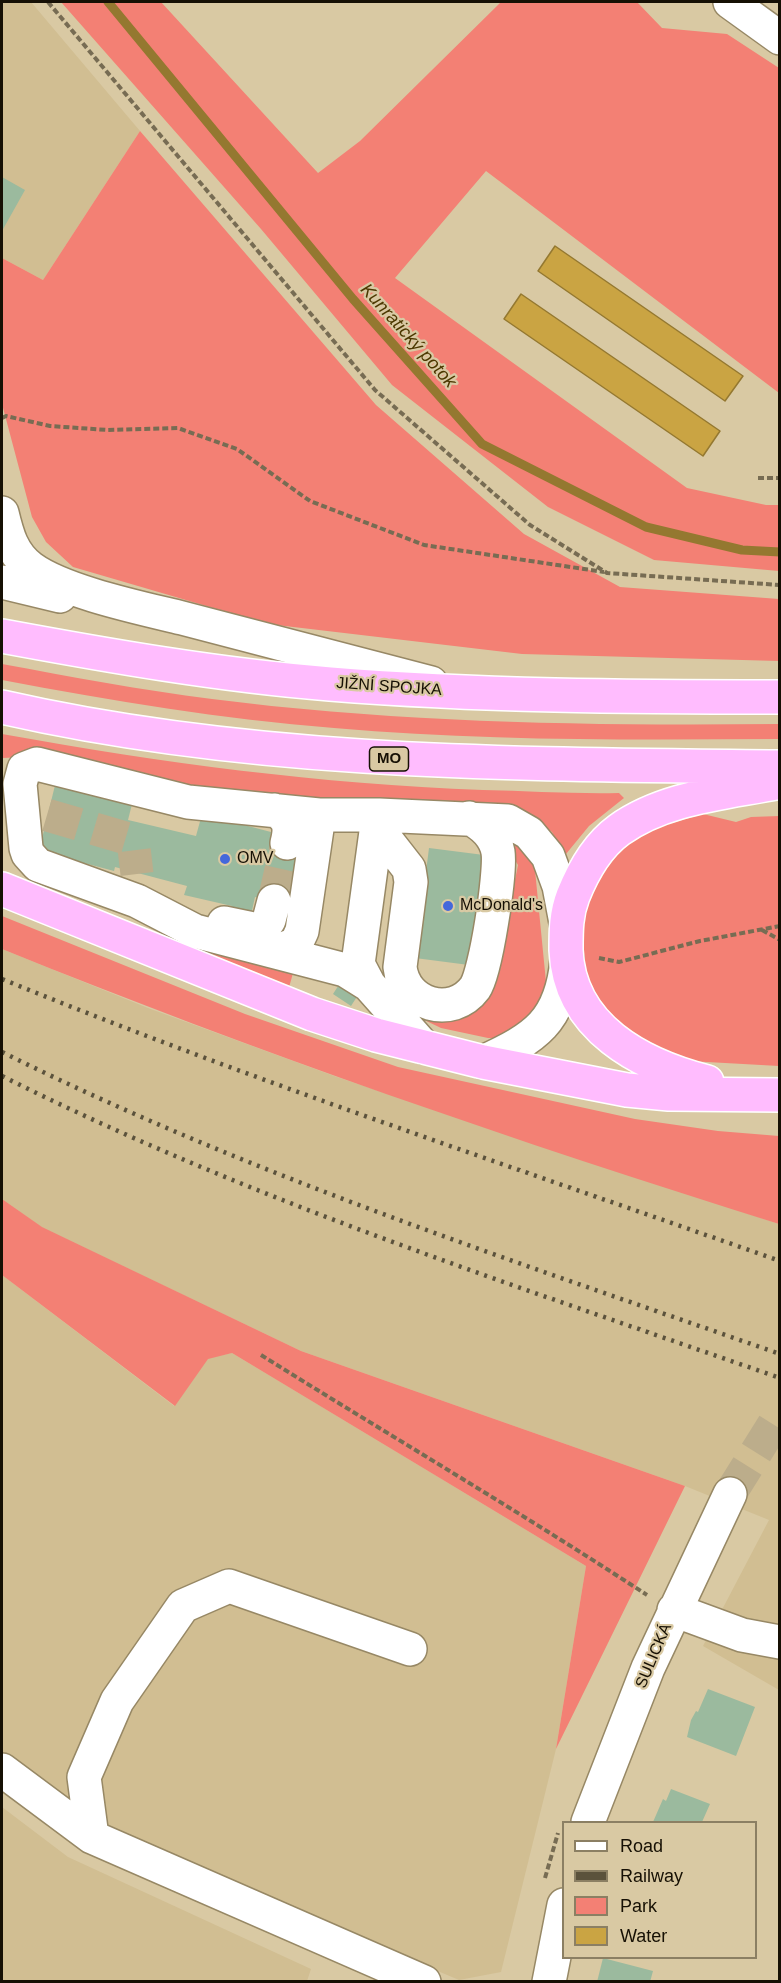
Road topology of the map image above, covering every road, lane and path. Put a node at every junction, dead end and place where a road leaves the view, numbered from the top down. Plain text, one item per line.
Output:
1 (48, 2) edge
2 (730, 2) edge
3 (780, 38) edge
4 (2, 418) edge
5 (759, 478) dead end
6 (780, 478) edge
7 (2, 513) edge
8 (2, 558) edge
9 (607, 573) junction
10 (44, 576) junction
11 (2, 582) edge
12 (780, 585) edge
13 (116, 601) junction
14 (2, 636) edge
15 (467, 692) junction
16 (780, 697) edge
17 (2, 707) edge
18 (780, 767) edge
19 (780, 782) edge
20 (23, 808) edge
21 (274, 810) junction
22 (319, 815) junction
23 (469, 818) junction
24 (378, 821) junction
25 (287, 843) tunnel mouth
26 (2, 846) edge
27 (38, 865) junction
28 (137, 874) tunnel mouth
29 (2, 889) edge
30 (274, 901) tunnel mouth
31 (159, 912) junction
32 (566, 923) junction
33 (780, 926) edge
34 (762, 930) junction
35 (780, 940) edge
36 (278, 951) junction
37 (579, 956) junction
38 (369, 985) junction
39 (424, 1047) junction
40 (483, 1062) junction
41 (767, 1095) edge
42 (261, 1355) dead end
43 (730, 1494) tunnel mouth
44 (674, 1610) junction
45 (780, 1642) edge
46 (410, 1649) dead end
47 (2, 1770) edge
48 (588, 1821) edge
49 (92, 1837) junction
50 (562, 1915) edge
51 (424, 1982) edge
52 (549, 1982) edge

1 - 9 path
2 - 3 street
4 - 9 path
5 - 6 path
7 - 10 street
8 - 10 street
9 - 12 path
10 - 13 street
11 - 13 street
13 - 15 street
14 - 15 highway, JIŽNÍ SPOJKA
15 - 16 highway, JIŽNÍ SPOJKA
17 - 18 highway, MO
19 - 32 highway
20 - 21 street
20 - 27 street
21 - 22 street
21 - 25 street
22 - 24 street
22 - 36 street
23 - 24 street
23 - 24 street
23 - 32 street
24 - 38 street
26 - 27 street
27 - 31 street
28 - 31 street
29 - 39 highway
30 - 31 street
31 - 36 street
32 - 37 highway
33 - 34 path
34 - 35 path
34 - 37 path
36 - 38 street
37 - 40 street
37 - 41 highway
38 - 39 street
39 - 40 highway
40 - 41 highway
42 - 44 path
43 - 44 street, SULICKÁ
44 - 45 street
44 - 48 street, SULICKÁ
46 - 49 street
47 - 49 street
49 - 51 street
50 - 52 street

